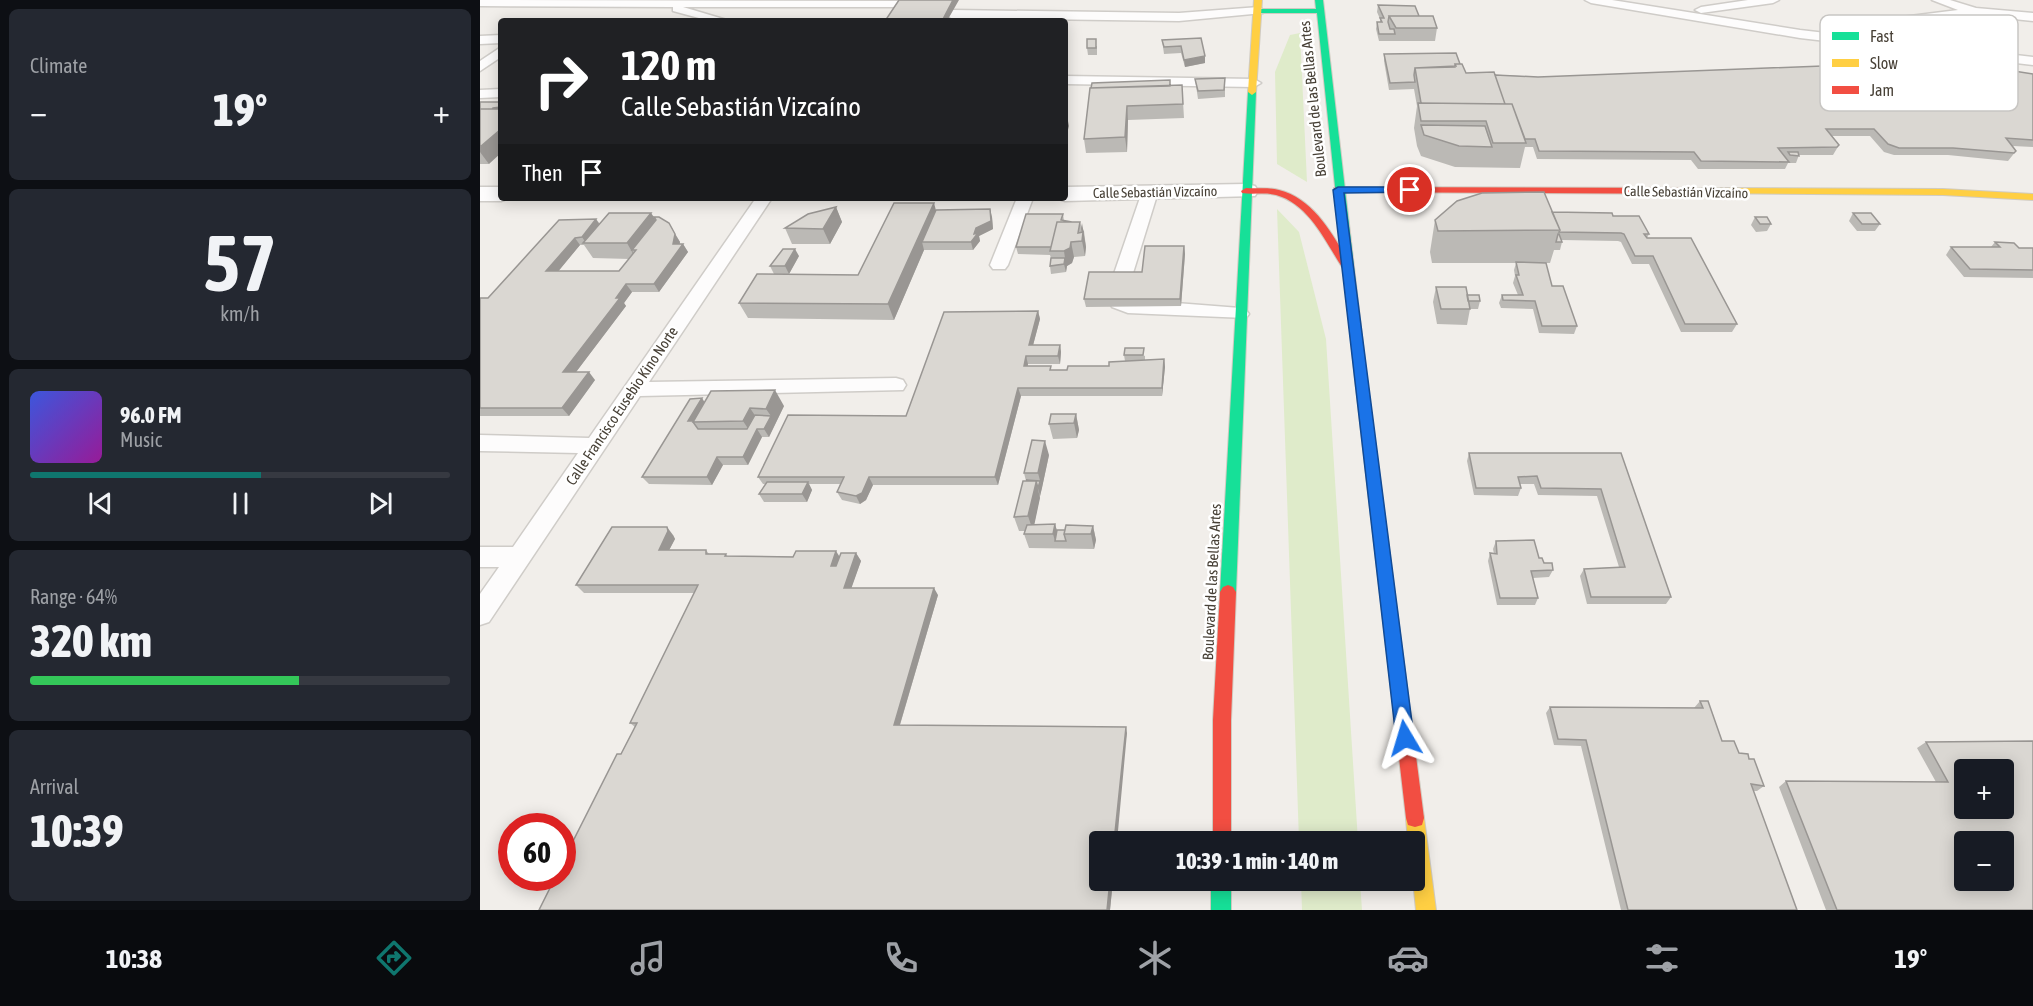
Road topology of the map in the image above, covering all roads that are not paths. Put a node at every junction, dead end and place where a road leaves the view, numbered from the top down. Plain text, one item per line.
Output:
1 (664, 0) edge
2 (680, 0) edge
3 (1591, 0) edge
4 (1773, 0) edge
5 (1938, 0) edge
6 (650, 1) edge
7 (1225, 1) edge
8 (480, 3) edge
9 (1258, 5) edge
10 (1320, 5) edge
11 (899, 9) edge
12 (954, 9) edge
13 (1976, 11) junction
14 (1676, 14) junction
15 (1945, 15) edge
16 (2014, 15) edge
17 (2018, 15) edge
18 (2033, 17) edge
19 (713, 18) edge
20 (1068, 26) edge
21 (1820, 31) edge
22 (1800, 34) junction
23 (1820, 36) edge
24 (498, 39) edge
25 (480, 40) edge
26 (498, 53) edge
27 (2018, 59) edge
28 (2033, 61) edge
29 (480, 67) edge
30 (1068, 80) edge
31 (1254, 83) junction
32 (498, 93) edge
33 (480, 94) edge
34 (1338, 190) junction
35 (1246, 191) junction
36 (1150, 192) junction
37 (480, 194) edge
38 (498, 194) edge
39 (1068, 194) edge
40 (2033, 197) edge
41 (762, 201) edge
42 (1024, 201) edge
43 (999, 264) dead end
44 (1348, 269) junction
45 (1240, 314) junction
46 (896, 385) dead end
47 (634, 389) junction
48 (480, 443) edge
49 (596, 446) junction
50 (480, 557) edge
51 (519, 557) junction
52 (480, 614) edge
53 (1222, 831) edge
54 (1221, 891) edge
55 (1221, 910) edge
56 (1426, 910) edge

1 - 6 lane
2 - 6 lane
3 - 14 lane
4 - 14 lane
5 - 13 lane
6 - 8 lane
6 - 11 lane
6 - 19 lane
7 - 9 lane
9 - 10 main road
9 - 12 lane
9 - 20 lane
9 - 31 main road, Boulevard de las Bellas Artes
10 - 34 main road, Boulevard de las Bellas Artes
13 - 15 lane
13 - 16 lane
14 - 22 lane
17 - 18 lane
21 - 22 lane
22 - 23 lane
24 - 25 lane
26 - 29 lane
27 - 28 lane
30 - 31 lane
31 - 35 main road, Boulevard de las Bellas Artes
32 - 33 lane
34 - 40 main road, Calle Sebastián Vizcaíno
34 - 44 main road, Boulevard de las Bellas Artes
35 - 36 street, Calle Sebastián Vizcaíno
35 - 44 main road
35 - 45 main road, Boulevard de las Bellas Artes
36 - 39 street, Calle Sebastián Vizcaíno
36 - 45 lane
37 - 38 street
41 - 47 lane, Calle Francisco Eusebio Kino Norte
42 - 43 lane
44 - 56 main road, Boulevard de las Bellas Artes
45 - 53 main road, Boulevard de las Bellas Artes
46 - 47 lane
47 - 49 lane, Calle Francisco Eusebio Kino Norte
48 - 49 lane
49 - 51 lane, Calle Francisco Eusebio Kino Norte
50 - 51 lane
51 - 52 lane, Calle Francisco Eusebio Kino Norte
54 - 55 main road

